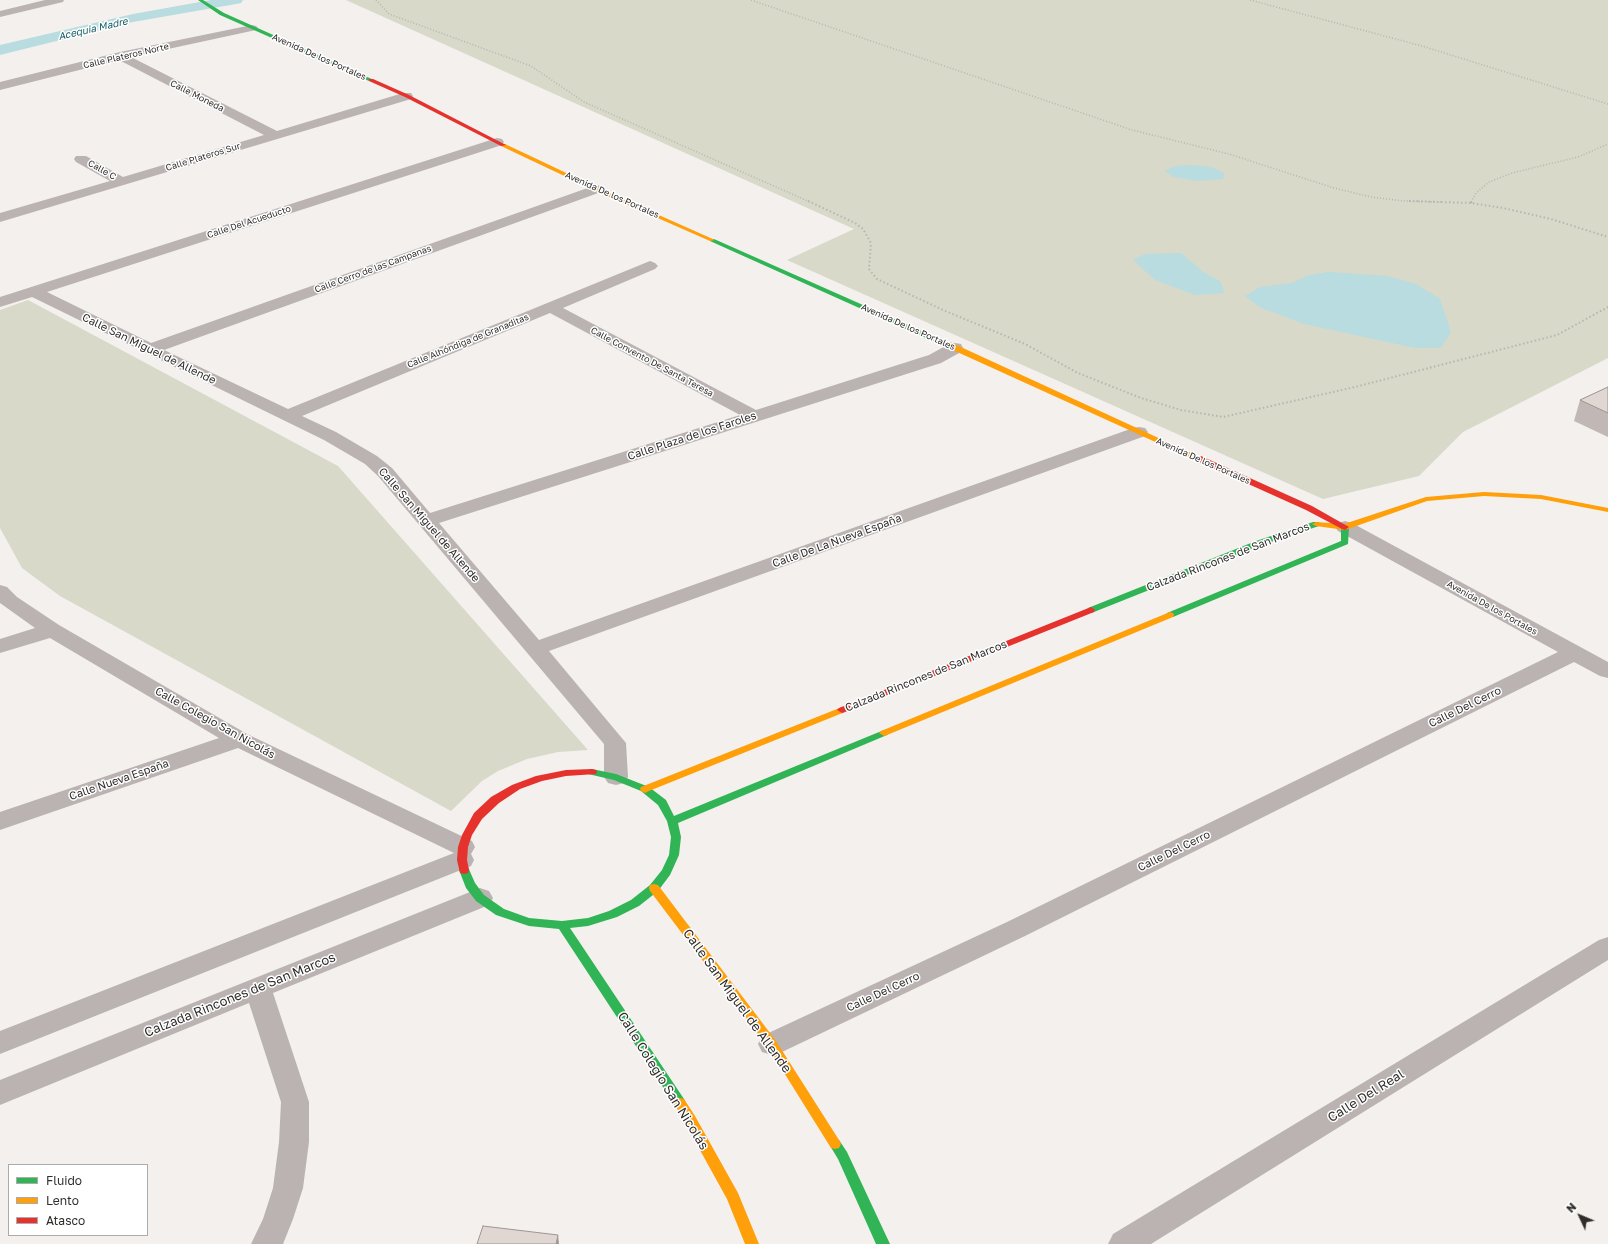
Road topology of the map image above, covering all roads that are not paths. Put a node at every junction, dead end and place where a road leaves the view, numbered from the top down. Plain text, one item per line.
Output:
1 (59, 0) edge
2 (200, 0) edge
3 (0, 14) edge
4 (252, 28) junction
5 (120, 56) junction
6 (0, 86) edge
7 (407, 96) junction
8 (275, 135) junction
9 (497, 142) junction
10 (81, 159) dead end
11 (123, 182) junction
12 (596, 189) junction
13 (0, 218) edge
14 (650, 266) dead end
15 (35, 292) junction
16 (0, 302) edge
17 (550, 307) junction
18 (956, 348) junction
19 (150, 350) junction
20 (287, 416) junction
21 (754, 416) junction
22 (1140, 432) junction
23 (1608, 510) edge
24 (426, 521) junction
25 (1345, 527) junction
26 (0, 591) edge
27 (52, 630) junction
28 (0, 646) edge
29 (535, 649) junction
30 (1574, 653) junction
31 (1608, 671) edge
32 (239, 739) junction
33 (616, 776) junction
34 (645, 789) junction
35 (672, 820) junction
36 (0, 821) edge
37 (463, 854) junction
38 (654, 888) junction
39 (480, 898) junction
40 (562, 925) junction
41 (1608, 947) edge
42 (258, 988) junction
43 (0, 1043) edge
44 (772, 1044) junction
45 (0, 1093) edge
46 (267, 1244) edge
47 (752, 1244) edge
48 (883, 1244) edge
49 (1124, 1244) edge

1 - 3 street
2 - 4 street, Avenida De los Portales
4 - 5 street, Calle Plateros Norte
4 - 7 street, Avenida De los Portales
5 - 6 street, Calle Plateros Norte
5 - 8 street, Calle Moneda
7 - 8 street, Calle Plateros Sur
7 - 9 street, Avenida De los Portales
8 - 11 street, Calle Plateros Sur
9 - 12 street, Avenida De los Portales
9 - 15 street, Calle Del Acueducto
10 - 11 street, Calle C
11 - 13 street, Calle Plateros Sur
12 - 18 street, Avenida De los Portales
12 - 19 street, Calle Cerro de las Campanas
14 - 17 street, Calle Alhóndiga de Granaditas
15 - 16 street, Calle Del Acueducto
15 - 19 street, Calle San Miguel de Allende
17 - 20 street, Calle Alhóndiga de Granaditas
17 - 21 street, Calle Convento De Santa Teresa
18 - 21 street, Calle Plaza de los Faroles
18 - 22 street, Avenida De los Portales
19 - 20 street, Calle San Miguel de Allende
20 - 24 street, Calle San Miguel de Allende
21 - 24 street, Calle Plaza de los Faroles
22 - 25 street, Avenida De los Portales
22 - 29 street, Calle De La Nueva España
23 - 25 street
24 - 29 street, Calle San Miguel de Allende
25 - 30 street, Avenida De los Portales
25 - 34 street, Calzada Rincones de San Marcos
25 - 35 street
26 - 27 street, Calle Colegio San Nicolás
27 - 28 street
27 - 32 street, Calle Colegio San Nicolás
29 - 33 street, Calle San Miguel de Allende
30 - 31 street, Avenida De los Portales
30 - 44 street, Calle Del Cerro
32 - 36 street, Calle Nueva España
32 - 37 street, Calle Colegio San Nicolás
33 - 34 street
33 - 37 street
34 - 35 street
35 - 38 street
37 - 39 street
37 - 43 street
38 - 40 street
38 - 44 street, Calle San Miguel de Allende
39 - 40 street
39 - 42 street, Calzada Rincones de San Marcos
40 - 47 street, Calle Colegio San Nicolás
41 - 49 street, Calle Del Real
42 - 45 street, Calzada Rincones de San Marcos
42 - 46 street
44 - 48 street, Calle San Miguel de Allende

